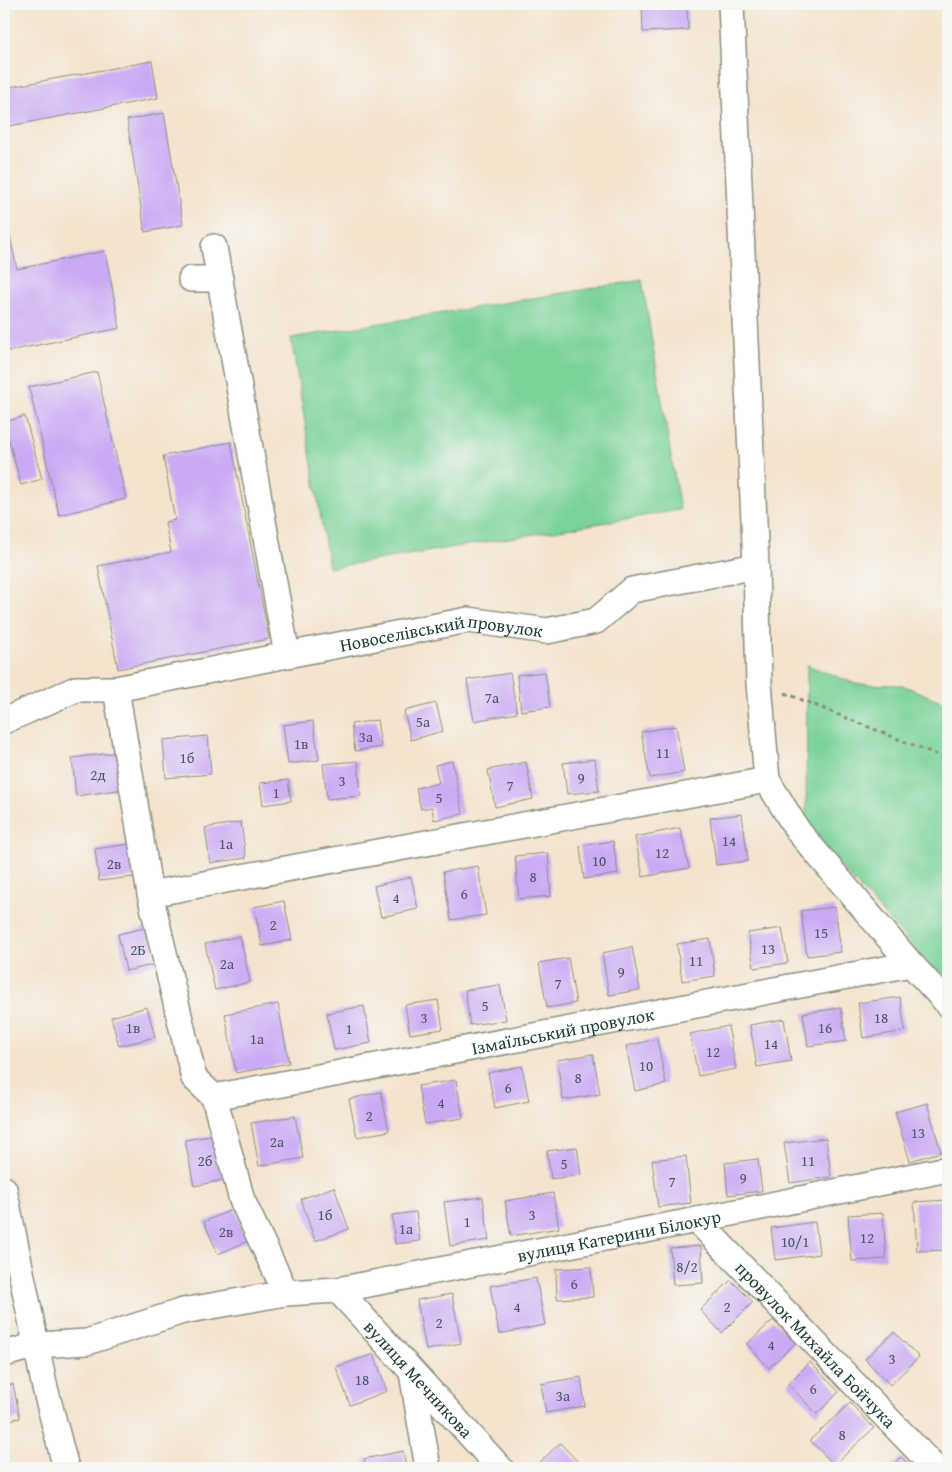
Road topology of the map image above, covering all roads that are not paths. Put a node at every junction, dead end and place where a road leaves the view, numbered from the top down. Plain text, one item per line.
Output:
1 (731, 4) edge
2 (214, 247) dead end
3 (191, 279) dead end
4 (220, 279) junction
5 (756, 566) junction
6 (287, 655) junction
7 (116, 689) junction
8 (4, 721) edge
9 (767, 780) junction
10 (150, 894) junction
11 (911, 964) junction
12 (948, 1004) edge
13 (214, 1097) junction
14 (948, 1169) edge
15 (4, 1189) edge
16 (697, 1220) junction
17 (338, 1290) junction
18 (286, 1293) junction
19 (37, 1346) junction
20 (4, 1354) edge
21 (412, 1373) junction
22 (66, 1468) edge
23 (428, 1468) edge
24 (500, 1468) edge
25 (935, 1468) edge

1 - 5 street
2 - 4 street
3 - 4 street
4 - 6 street
5 - 6 street, Новоселівський провулок
5 - 9 street
6 - 7 street, Новоселівський провулок
7 - 8 street, Новоселівський провулок
7 - 10 street
9 - 10 street
9 - 11 street
10 - 13 street
11 - 12 street
11 - 13 street, Ізмаїльський провулок
13 - 18 street
14 - 16 street, вулиця Катерини Білокур
15 - 19 street
16 - 17 street, вулиця Катерини Білокур
16 - 25 street, провулок Михайла Бойчука
17 - 18 street, вулиця Катерини Білокур
17 - 21 street, вулиця Мечникова
18 - 19 street, вулиця Катерини Білокур
19 - 20 street, вулиця Катерини Білокур
19 - 22 street
21 - 23 street
21 - 24 street, вулиця Мечникова

